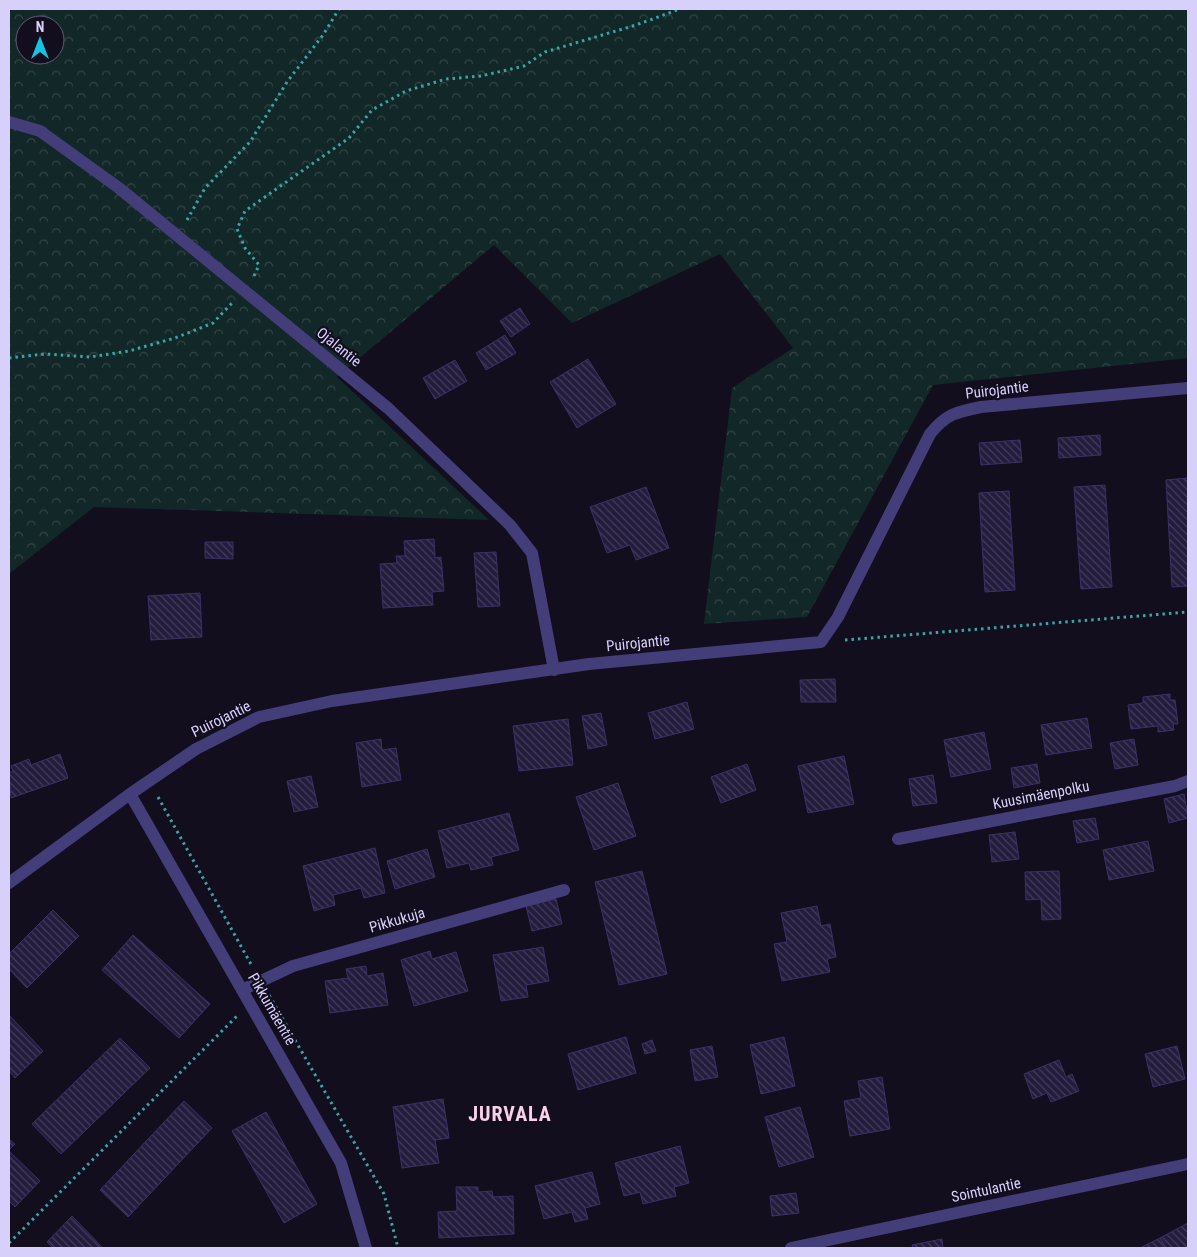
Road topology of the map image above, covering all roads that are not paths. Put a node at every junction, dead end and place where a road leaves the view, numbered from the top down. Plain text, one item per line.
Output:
1 (9, 122) edge
2 (1188, 388) edge
3 (554, 670) junction
4 (1188, 781) edge
5 (130, 794) junction
6 (898, 839) dead end
7 (9, 883) edge
8 (564, 890) dead end
9 (242, 990) junction
10 (1188, 1164) edge
11 (366, 1248) edge
12 (791, 1248) edge

1 - 3 street, Ojalantie
2 - 3 street, Puirojantie
3 - 5 street, Puirojantie
4 - 6 street, Kuusimäenpolku
5 - 7 street, Puirojantie
5 - 9 street, Pikkumäentie
8 - 9 street, Pikkukuja
9 - 11 street, Pikkumäentie
10 - 12 street, Sointulantie

